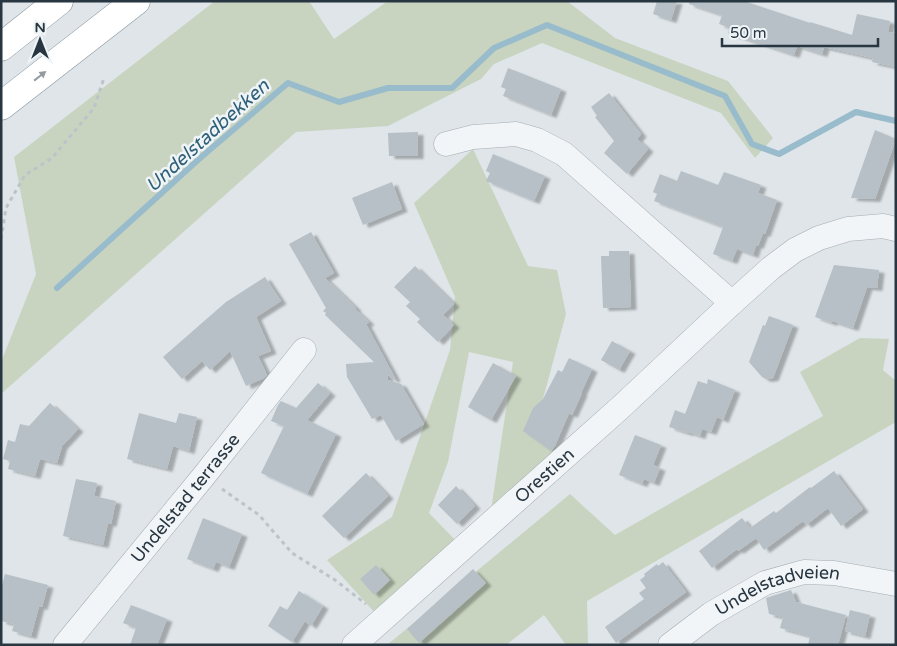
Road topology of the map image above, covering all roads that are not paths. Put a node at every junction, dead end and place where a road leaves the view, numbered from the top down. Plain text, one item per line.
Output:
1 (59, 1) edge
2 (136, 1) edge
3 (1, 46) edge
4 (1, 106) edge
5 (446, 144) dead end
6 (896, 229) edge
7 (732, 303) junction
8 (304, 350) dead end
9 (896, 584) edge
10 (65, 645) edge
11 (354, 645) edge
12 (670, 645) edge

1 - 3 highway
4 -> 2 highway
5 - 7 street
6 - 7 street, Orestien
7 - 11 street, Orestien
8 - 10 street, Undelstad terrasse
9 - 12 street, Undelstadveien

